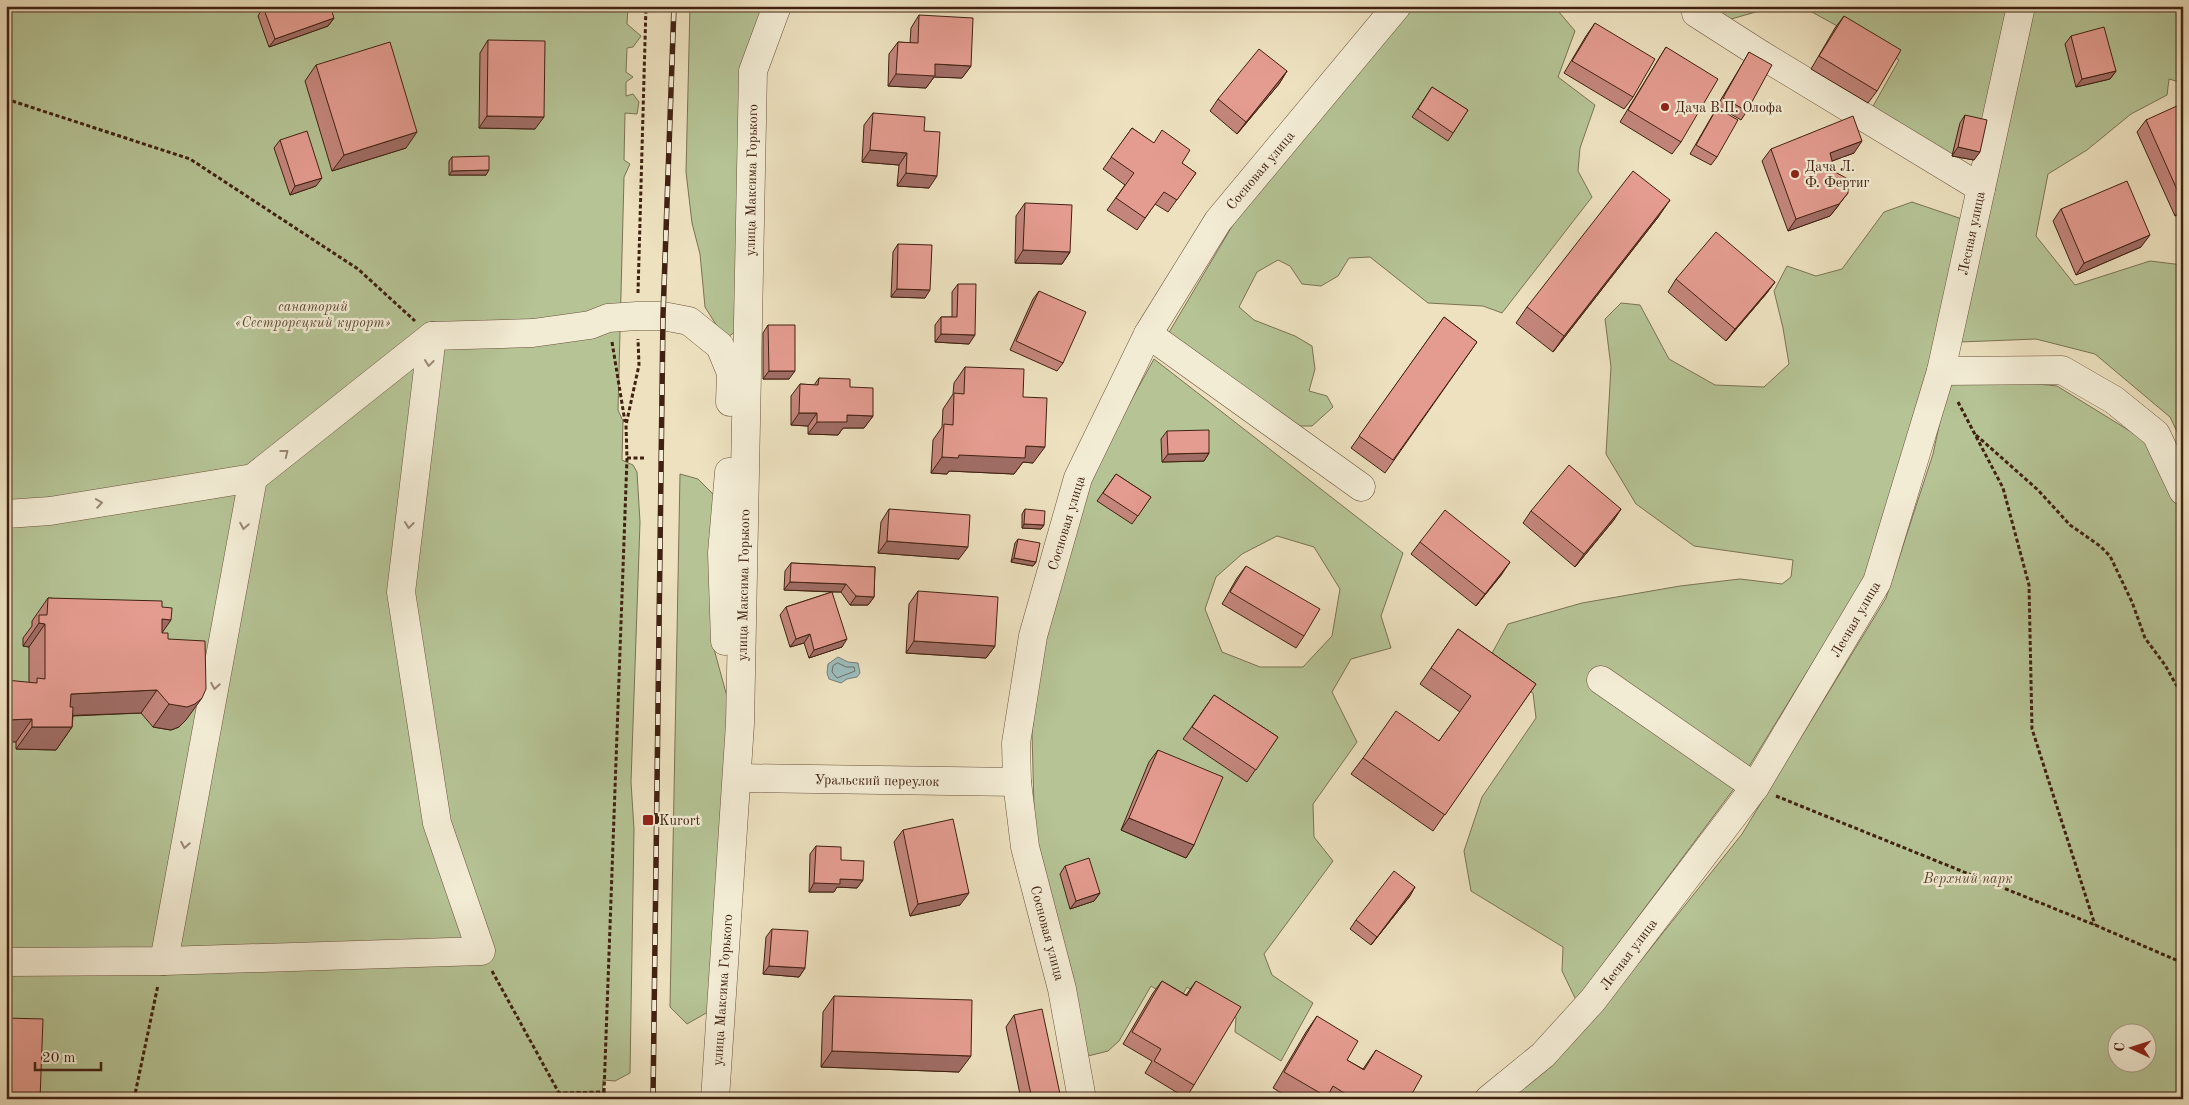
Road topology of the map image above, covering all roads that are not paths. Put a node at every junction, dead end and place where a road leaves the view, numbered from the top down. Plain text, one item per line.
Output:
1 (777, 6) edge
2 (1397, 6) edge
3 (2021, 6) edge
4 (1696, 13) dead end
5 (1981, 188) junction
6 (1148, 334) junction
7 (432, 336) junction
8 (1941, 371) junction
9 (253, 478) junction
10 (1361, 487) dead end
11 (2183, 491) edge
12 (6, 514) edge
13 (1601, 680) dead end
14 (740, 724) junction
15 (737, 778) junction
16 (1018, 782) junction
17 (1755, 788) junction
18 (164, 961) junction
19 (6, 962) edge
20 (714, 1099) edge
21 (1082, 1099) edge
22 (1489, 1099) edge

1 - 14 street, улица Максима Горького
2 - 6 street, Сосновая улица
3 - 5 street, Лесная улица
4 - 5 street
5 - 8 street, Лесная улица
6 - 10 street
6 - 16 street, Сосновая улица
9 -> 7 street
7 - 14 street
7 -> 18 street
8 - 11 street
8 - 17 street, Лесная улица
12 -> 9 street
9 -> 18 street
13 - 17 street
14 - 15 street, улица Максима Горького
15 - 16 street, Уральский переулок
15 - 20 street, улица Максима Горького
16 - 21 street, Сосновая улица
17 - 22 street, Лесная улица
18 - 19 street

